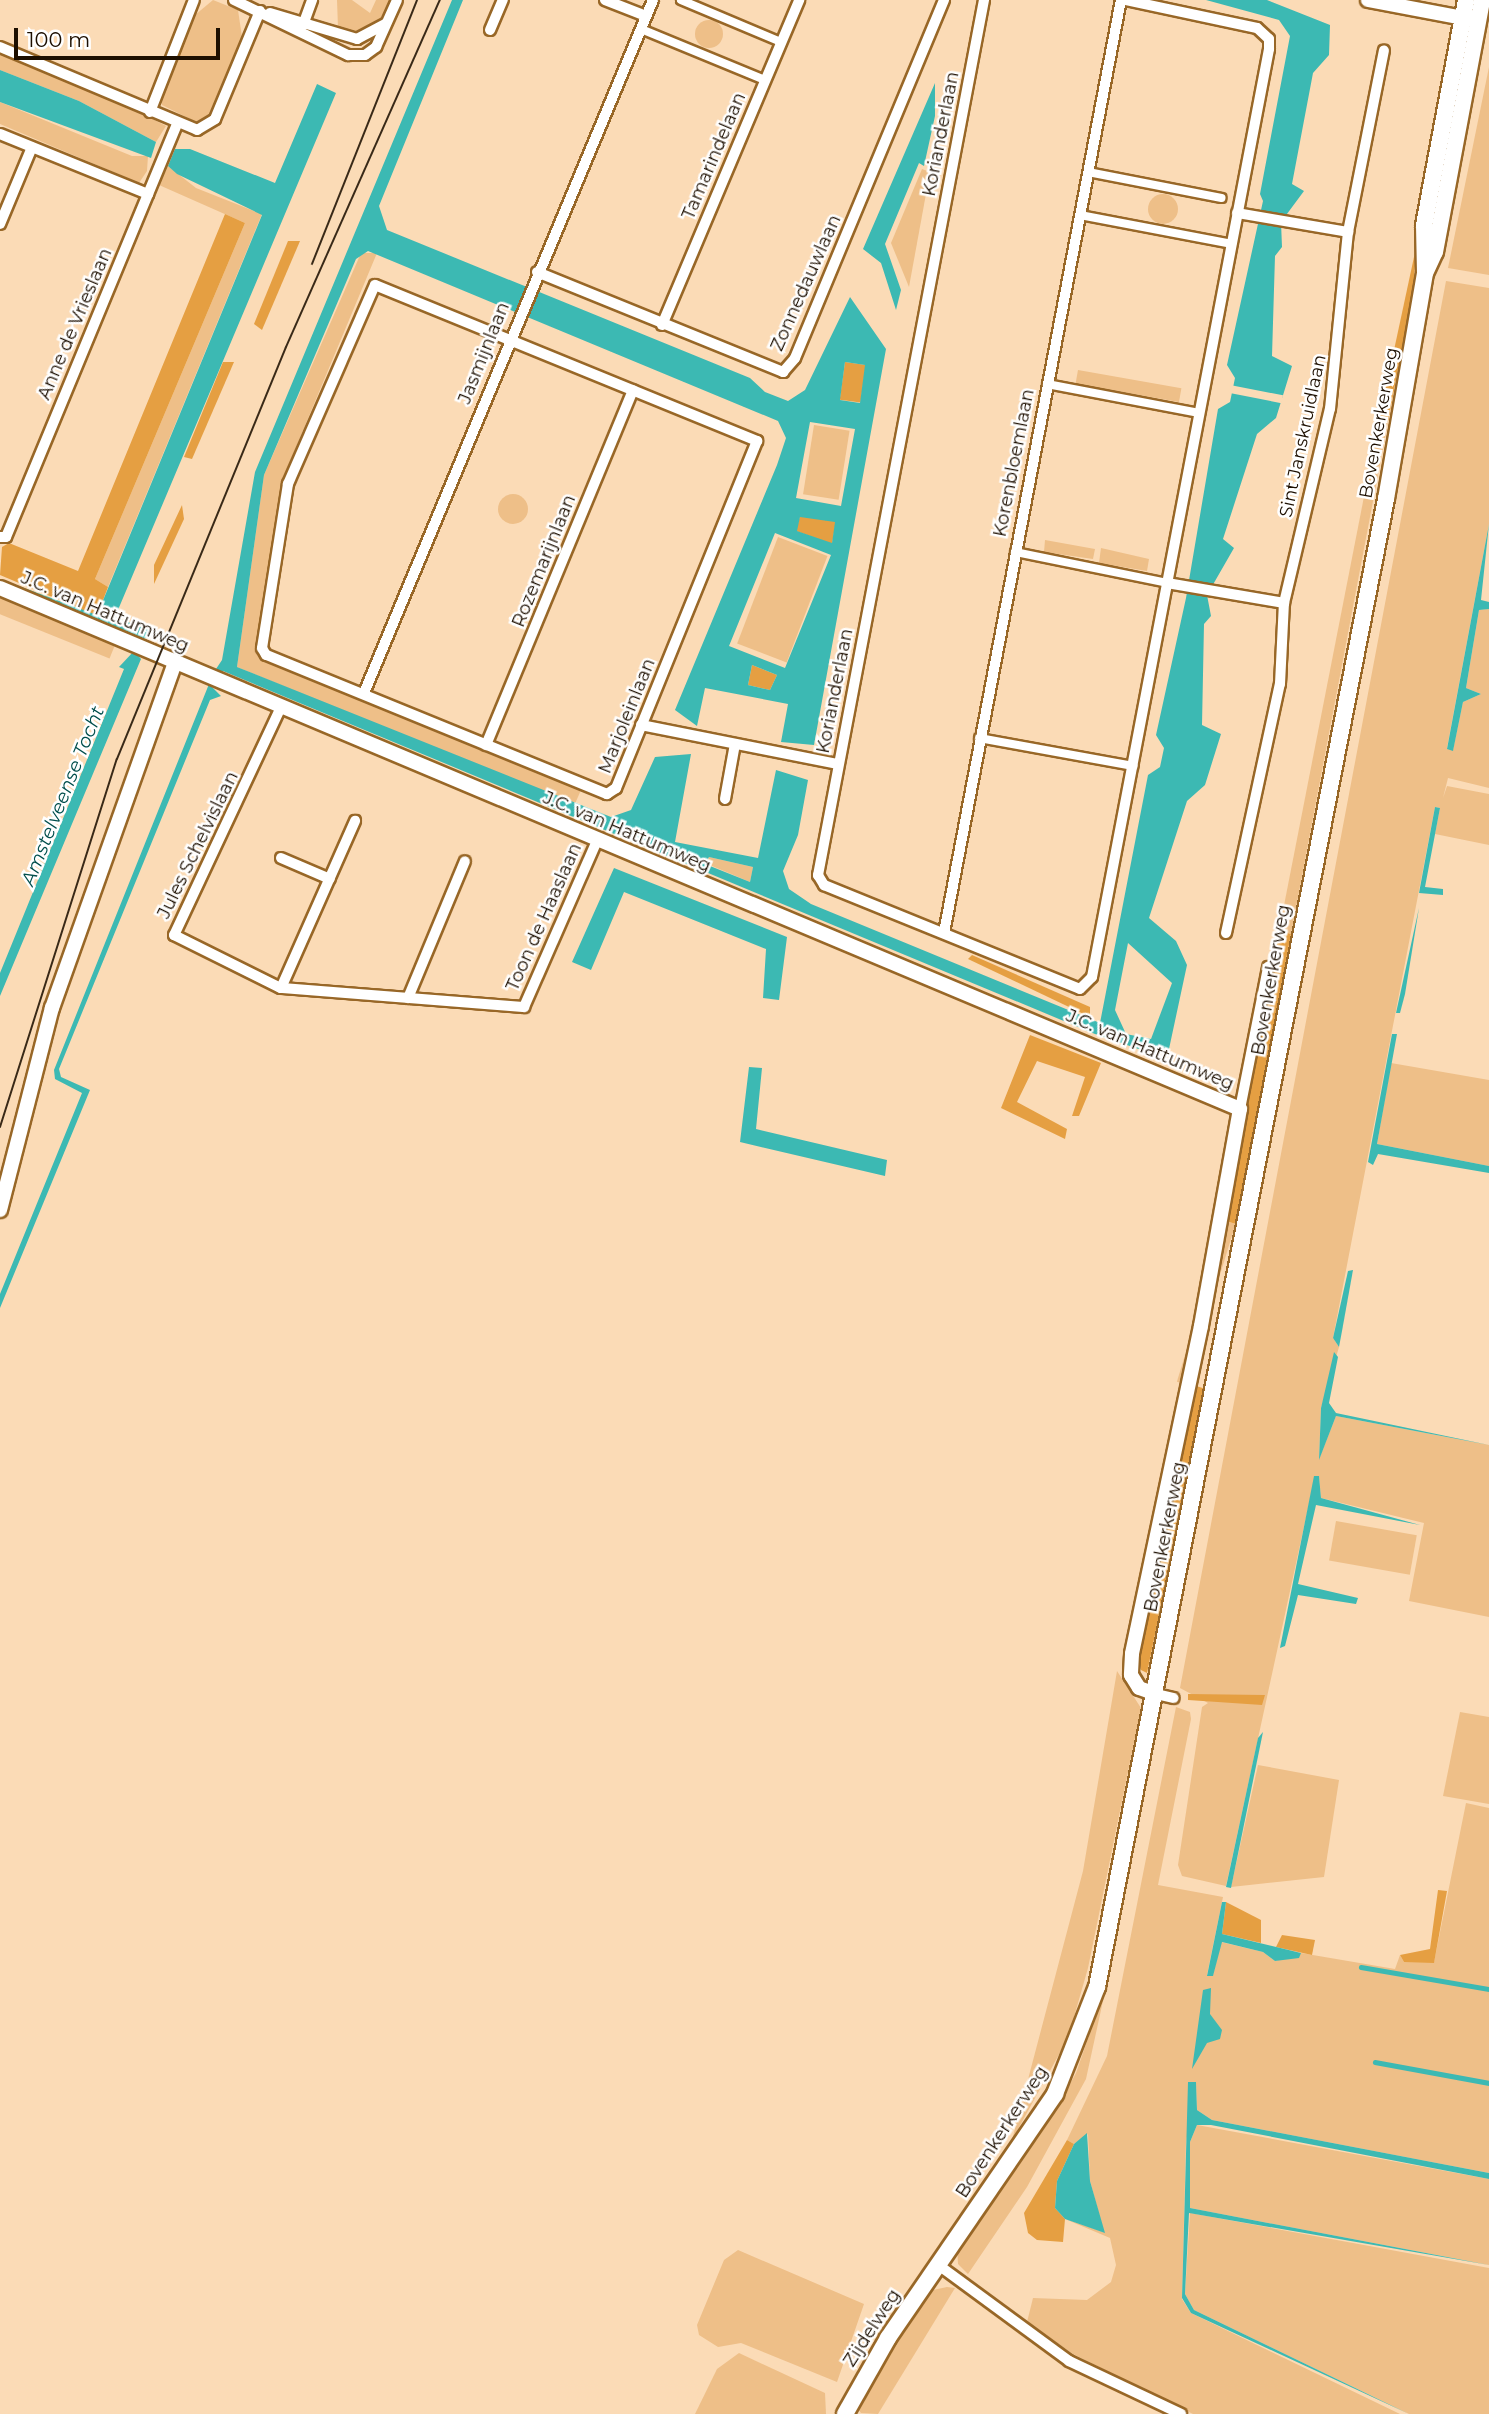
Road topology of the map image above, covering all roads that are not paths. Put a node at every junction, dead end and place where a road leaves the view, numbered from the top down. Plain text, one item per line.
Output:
1 (194, 0) edge
2 (234, 0) edge
3 (312, 0) edge
4 (397, 0) edge
5 (503, 0) edge
6 (605, 0) edge
7 (653, 0) edge
8 (681, 0) edge
9 (799, 0) edge
10 (944, 0) edge
11 (984, 0) edge
12 (1123, 0) edge
13 (1368, 0) edge
14 (1475, 1) edge
15 (260, 11) junction
16 (646, 16) junction
17 (390, 18) junction
18 (1471, 19) junction
19 (304, 20) junction
20 (641, 29) junction
21 (490, 30) dead end
22 (299, 34) junction
23 (781, 41) junction
24 (0, 47) edge
25 (1384, 51) dead end
26 (765, 80) junction
27 (150, 112) junction
28 (177, 124) junction
29 (0, 134) edge
30 (32, 147) junction
31 (1088, 173) junction
32 (148, 194) junction
33 (1222, 198) dead end
34 (1237, 213) junction
35 (1080, 215) junction
36 (0, 224) edge
37 (1348, 232) junction
38 (1232, 244) junction
39 (535, 277) junction
40 (662, 325) junction
41 (508, 338) junction
42 (1047, 384) junction
43 (633, 390) junction
44 (1199, 413) junction
45 (3, 537) edge
46 (1015, 552) junction
47 (1167, 583) junction
48 (0, 588) edge
49 (1284, 603) junction
50 (175, 662) junction
51 (364, 693) junction
52 (281, 707) junction
53 (641, 725) junction
54 (979, 738) junction
55 (736, 744) junction
56 (486, 745) junction
57 (838, 764) junction
58 (1133, 766) junction
59 (725, 799) dead end
60 (355, 821) dead end
61 (597, 841) junction
62 (281, 858) dead end
63 (464, 861) dead end
64 (330, 879) junction
65 (944, 933) junction
66 (1226, 933) dead end
67 (1268, 967) dead end
68 (281, 988) junction
69 (408, 998) junction
70 (524, 1007) joint
71 (1240, 1109) junction
72 (0, 1210) edge
73 (1156, 1693) junction
74 (1174, 1698) dead end
75 (937, 2264) junction
76 (845, 2414) edge
77 (1181, 2414) edge

1 - 27 street
2 - 15 street
3 - 19 street
4 - 17 street
5 - 21 street
6 - 16 street
7 - 16 street, Jasmijnlaan
8 - 23 street
9 - 23 street, Tamarindelaan
10 - 40 street, Zonnedauwlaan
11 - 57 street, Korianderlaan
12 - 31 street, Korenbloemlaan
12 - 34 street, Korianderlaan
13 - 18 street
14 - 18 main road, Bovenkerkerweg
15 - 19 street
15 - 22 street
15 - 28 street
16 - 20 street, Jasmijnlaan
17 - 19 street
17 - 22 street
18 - 73 main road, Bovenkerkerweg
19 - 22 street
20 - 26 street
20 - 39 street, Jasmijnlaan
23 - 26 street, Tamarindelaan
24 - 27 street
25 - 37 street, Sint Janskruidlaan
26 - 40 street, Tamarindelaan
27 - 28 street
28 - 32 street, Anne de Vrieslaan
29 - 30 street
30 - 32 street
30 - 36 street
31 - 33 street
31 - 35 street, Korenbloemlaan
32 - 45 street, Anne de Vrieslaan
34 - 37 street
34 - 38 street, Korianderlaan
35 - 38 street
35 - 42 street, Korenbloemlaan
37 - 49 street, Sint Janskruidlaan
38 - 44 street, Korianderlaan
39 - 40 street, Zonnedauwlaan
39 - 41 street, Jasmijnlaan
41 - 43 street, Marjoleinlaan
41 - 51 street, Jasmijnlaan
41 - 51 street, Marjoleinlaan
42 - 44 street
42 - 46 street, Korenbloemlaan
43 - 53 street, Marjoleinlaan
43 - 56 street, Rozemarijnlaan
44 - 47 street, Korianderlaan
46 - 47 street
46 - 54 street, Korenbloemlaan
47 - 49 street
47 - 58 street, Korianderlaan
48 - 50 street, J.C. van Hattumweg
49 - 66 street, Sint Janskruidlaan
50 - 52 street, J.C. van Hattumweg
50 - 72 street
51 - 56 street, Marjoleinlaan
52 - 61 street, J.C. van Hattumweg
52 - 68 street, Jules Schelvislaan
53 - 55 street
53 - 56 street, Marjoleinlaan
54 - 58 street
54 - 65 street, Korenbloemlaan
55 - 57 street
55 - 59 street
57 - 65 street, Korianderlaan
58 - 65 street, Korianderlaan
60 - 64 street
61 - 70 street, Toon de Haaslaan
61 - 71 street, J.C. van Hattumweg
62 - 64 street
63 - 69 street
64 - 68 street
67 - 71 street, Bovenkerkerweg
68 - 69 street, Jules Schelvislaan
69 - 70 street, Jules Schelvislaan
71 - 73 street, Bovenkerkerweg
73 - 74 street, Bovenkerkerweg
73 - 75 main road, Bovenkerkerweg
75 - 76 main road, Zijdelweg
75 - 77 street

